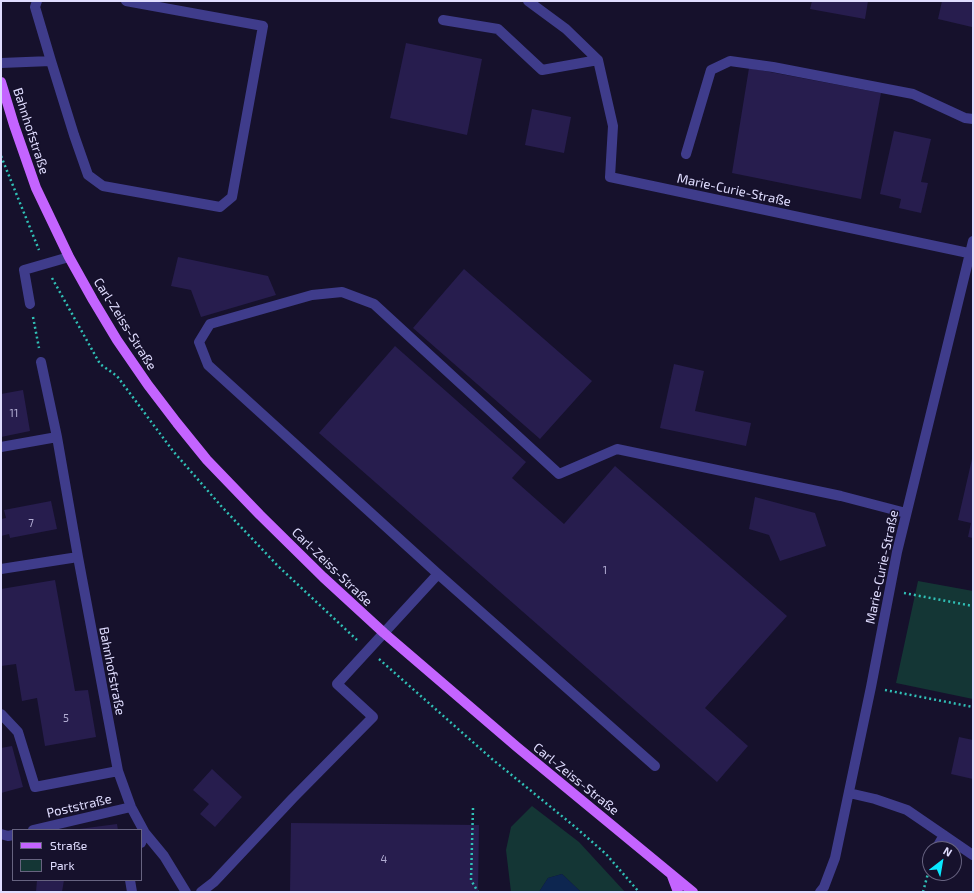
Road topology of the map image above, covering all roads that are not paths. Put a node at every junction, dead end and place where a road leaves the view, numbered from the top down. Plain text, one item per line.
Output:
1 (37, 1) edge
2 (126, 1) edge
3 (528, 1) edge
4 (442, 20) dead end
5 (598, 60) junction
6 (51, 61) junction
7 (1, 63) edge
8 (1, 82) edge
9 (973, 119) edge
10 (686, 154) dead end
11 (36, 188) joint
12 (973, 241) edge
13 (972, 253) edge
14 (68, 257) junction
15 (30, 304) road end
16 (41, 362) road end
17 (57, 437) junction
18 (1, 447) edge
19 (906, 513) junction
20 (78, 557) junction
21 (1, 569) edge
22 (438, 574) junction
23 (384, 633) junction
24 (1, 714) edge
25 (655, 766) dead end
26 (118, 771) junction
27 (849, 793) junction
28 (131, 807) junction
29 (37, 829) edge
30 (145, 833) junction
31 (1, 834) edge
32 (12, 834) edge
33 (944, 835) junction
34 (142, 840) edge
35 (941, 841) edge
36 (973, 855) edge
37 (671, 874) junction
38 (130, 881) edge
39 (823, 890) edge
40 (132, 892) edge
41 (186, 892) edge
42 (201, 892) edge
43 (678, 892) edge
44 (693, 892) edge

1 - 6 street
2 - 6 street
3 - 5 street
4 - 5 street
5 - 13 street, Marie-Curie-Straße
6 - 7 street
8 - 11 main road, Bahnhofstraße
9 - 10 street
11 - 14 main road, Carl-Zeiss-Straße
12 - 13 street, Marie-Curie-Straße
13 - 19 street, Marie-Curie-Straße
14 - 15 street
14 - 23 main road, Carl-Zeiss-Straße
16 - 17 street, Bahnhofstraße
17 - 18 street
17 - 20 street, Bahnhofstraße
19 - 22 street
19 - 27 street, Marie-Curie-Straße
20 - 21 street
20 - 26 street, Bahnhofstraße
22 - 23 street
22 - 25 street
23 - 37 main road, Carl-Zeiss-Straße
23 - 42 street
24 - 26 street
26 - 28 street, Bahnhofstraße
27 - 33 street
27 - 39 street, Marie-Curie-Straße
28 - 29 street, Poststraße
28 - 30 street, Bahnhofstraße
30 - 34 street
30 - 41 street, Bahnhofstraße
31 - 32 street
33 - 35 street
33 - 36 street
37 - 43 main road
37 - 44 main road, Carl-Zeiss-Straße
38 - 40 street

